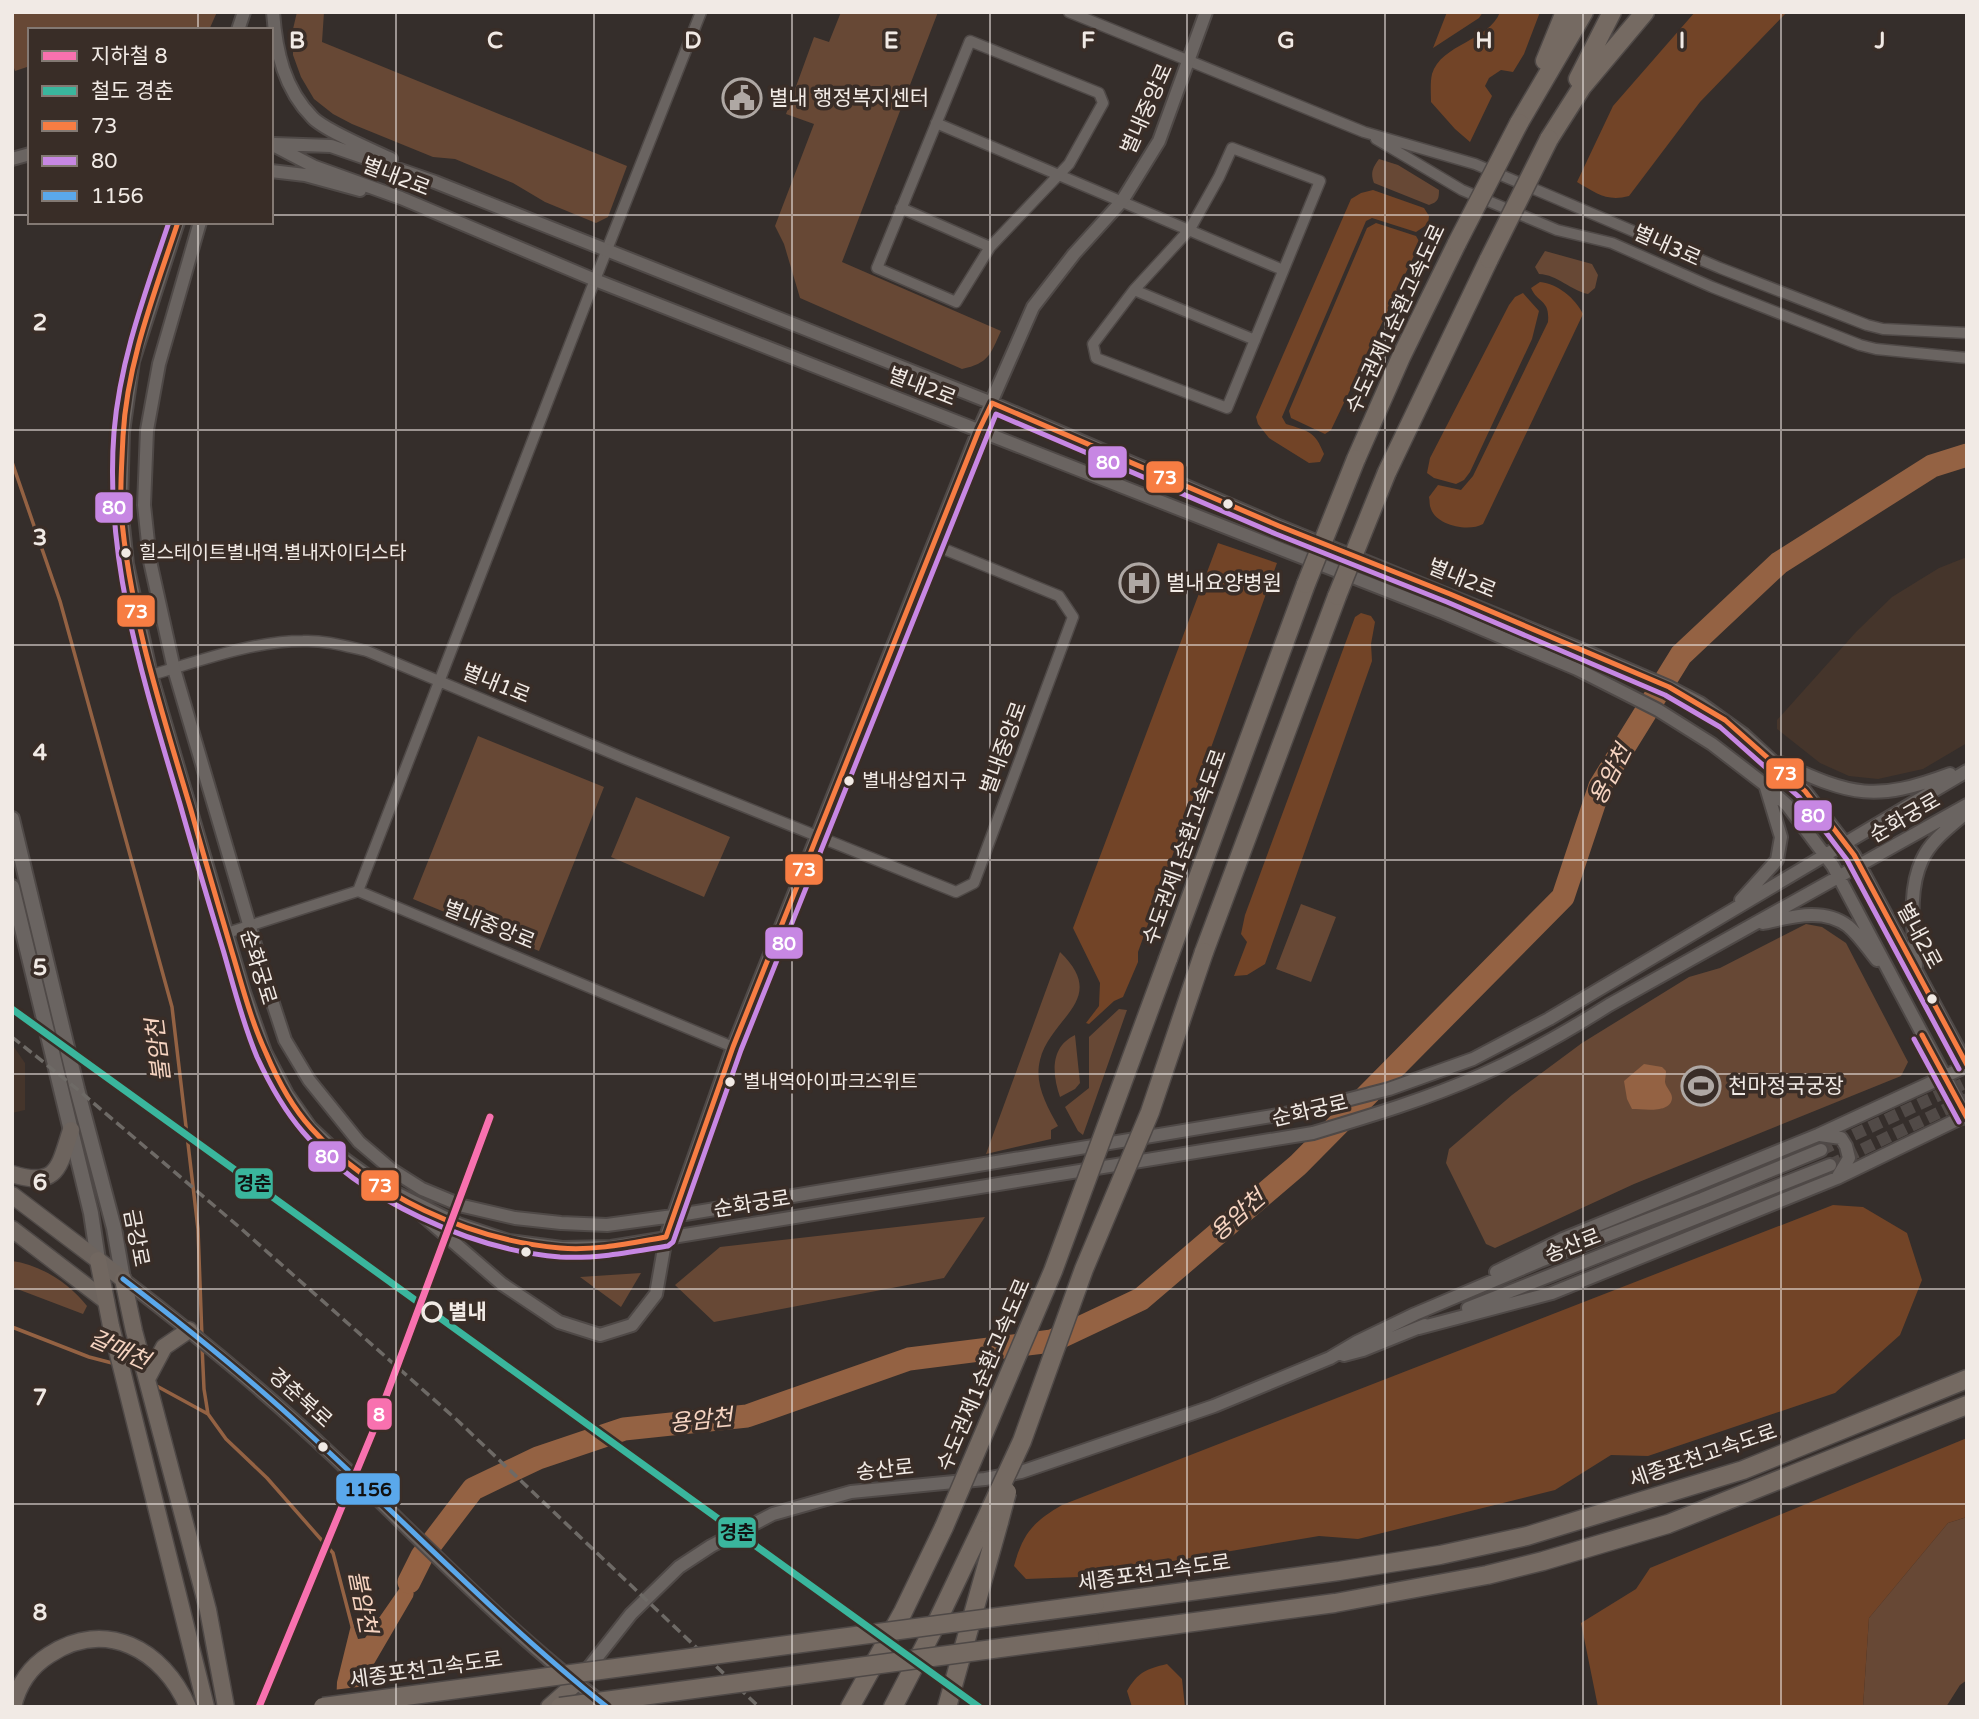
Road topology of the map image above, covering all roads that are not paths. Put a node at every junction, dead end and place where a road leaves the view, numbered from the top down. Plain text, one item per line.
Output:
1 (272, 12) edge
2 (702, 12) edge
3 (1069, 12) edge
4 (1206, 12) edge
5 (1565, 12) edge
6 (1584, 12) edge
7 (1612, 12) edge
8 (1645, 12) edge
9 (265, 28) edge
10 (1189, 62) junction
11 (936, 123) junction
12 (1519, 123) junction
13 (1364, 131) junction
14 (1549, 139) junction
15 (273, 144) edge
16 (273, 145) edge
17 (273, 171) edge
18 (1059, 176) junction
19 (435, 182) junction
20 (401, 198) junction
21 (1122, 201) junction
22 (901, 208) junction
23 (177, 224) edge
24 (200, 224) edge
25 (1190, 229) junction
26 (990, 247) junction
27 (607, 250) junction
28 (1283, 270) junction
29 (595, 280) junction
30 (1134, 290) junction
31 (1967, 333) edge
32 (1255, 341) junction
33 (1967, 358) edge
34 (992, 402) junction
35 (979, 430) junction
36 (934, 545) junction
37 (174, 668) junction
38 (151, 675) junction
39 (438, 681) junction
40 (1771, 759) junction
41 (1967, 769) edge
42 (1765, 784) junction
43 (1967, 805) edge
44 (1967, 812) edge
45 (12, 819) edge
46 (816, 835) junction
47 (1845, 844) junction
48 (1825, 855) junction
49 (1859, 866) junction
50 (1838, 876) junction
51 (12, 887) edge
52 (358, 891) junction
53 (1734, 908) junction
54 (250, 926) junction
55 (1749, 926) junction
56 (227, 933) junction
57 (1916, 971) junction
58 (1892, 978) junction
59 (733, 1046) junction
60 (1967, 1065) edge
61 (1944, 1077) junction
62 (1961, 1096) edge
63 (1966, 1116) edge
64 (71, 1130) junction
65 (1818, 1135) junction
66 (1821, 1150) tunnel mouth
67 (1830, 1165) tunnel mouth
68 (12, 1174) edge
69 (1837, 1178) junction
70 (12, 1195) edge
71 (399, 1195) junction
72 (673, 1216) junction
73 (12, 1230) edge
74 (666, 1237) junction
75 (99, 1259) junction
76 (123, 1279) junction
77 (106, 1301) junction
78 (1415, 1314) junction
79 (1419, 1328) junction
80 (188, 1330) junction
81 (1330, 1358) junction
82 (148, 1377) junction
83 (1967, 1378) edge
84 (1967, 1405) edge
85 (991, 1522) junction
86 (576, 1683) junction
87 (13, 1707) edge
88 (188, 1707) edge
89 (206, 1707) edge
90 (226, 1707) edge
91 (323, 1707) edge
92 (550, 1707) edge
93 (560, 1707) edge
94 (565, 1707) edge
95 (607, 1707) edge
96 (850, 1707) edge
97 (893, 1707) edge
98 (947, 1707) edge

1 - 9 street
1 - 19 street
2 - 27 street
3 - 10 street, 별내3로
4 - 10 street, 별내중앙로
5 - 12 highway
6 - 12 highway, 수도권제1순환고속도로
7 - 14 highway
8 - 14 highway
10 - 13 street, 별내3로
10 - 21 street, 별내중앙로
11 - 18 street
11 - 18 street
11 - 22 street
12 - 96 highway, 수도권제1순환고속도로, bridge
13 - 31 street, 별내3로
13 - 33 street, 별내3로
14 - 85 highway, bridge
15 - 19 street, 별내2로
16 - 20 street, 별내2로
17 - 20 street
18 - 21 street
18 - 26 street
19 - 27 street, 별내2로
20 - 29 street, 별내2로
21 - 25 street
21 - 34 street, 별내중앙로
22 - 26 street
22 - 26 street
23 - 38 street, 순화궁로
24 - 37 street, 순화궁로
25 - 28 street
25 - 28 street
25 - 30 street
27 - 29 street
27 - 34 street, 별내2로
28 - 32 street
29 - 35 street, 별내2로
29 - 39 street
30 - 32 street
30 - 32 street
34 - 35 street, 별내중앙로
34 - 40 street, 별내2로
35 - 36 street, 별내중앙로
35 - 42 street, 별내2로
36 - 46 street, 별내중앙로
36 - 46 street, 별내중앙로
37 - 38 street, 별내1로
37 - 39 street, 별내1로
37 - 54 street, 순화궁로
38 - 56 street, 순화궁로
39 - 46 street, 별내1로
39 - 52 street
40 - 41 street
40 - 47 street, 별내2로
41 - 47 street, 순화궁로
42 - 48 street, 별내2로
42 - 53 street
43 - 49 street, 순화궁로
44 - 57 street
45 - 76 main road, 금강로
46 - 59 street, 별내중앙로
47 - 48 street, 순화궁로
47 - 49 street, 별내2로
48 - 50 street, 별내2로
48 - 53 street, 순화궁로
49 - 50 street, 순화궁로
49 - 57 street, 별내2로
50 - 55 street, 순화궁로
50 - 58 street, 별내2로
51 - 64 main road, 금강로
52 - 54 street
52 - 59 street, 별내중앙로
53 - 72 street, 순화궁로
54 - 56 street
54 - 72 street, 순화궁로
55 - 58 street
55 - 74 street, 순화궁로
56 - 71 street, 순화궁로
57 - 60 street, 별내2로
58 - 61 street, 별내2로
59 - 72 street, 별내중앙로
60 - 61 street
61 - 62 street, 별내2로
61 - 65 street
62 - 63 street, 별내2로
63 - 69 street
64 - 68 main road
64 - 75 main road, 금강로
65 - 69 street
65 - 78 street
66 - 78 street, 송산로
67 - 79 street, 송산로
69 - 79 street
70 - 75 main road, 경춘북로
71 - 74 street, 순화궁로
71 - 74 street, 별내중앙로
72 - 74 street, 별내중앙로
73 - 77 main road
75 - 76 main road, 경춘북로
75 - 77 highway, 금강로
76 - 80 street, 경춘북로
76 - 82 highway, 금강로
77 - 89 highway, 금강로
78 - 81 street, 송산로
79 - 81 street, 송산로
80 - 82 highway
80 - 86 street, 경춘북로
81 - 86 street, 송산로
82 - 90 highway, 금강로
83 - 91 highway, 세종포천고속도로, bridge
84 - 93 highway, bridge
85 - 97 highway
85 - 98 highway
86 - 92 highway
86 - 94 highway
86 - 95 street, 경춘북로
87 - 88 highway

